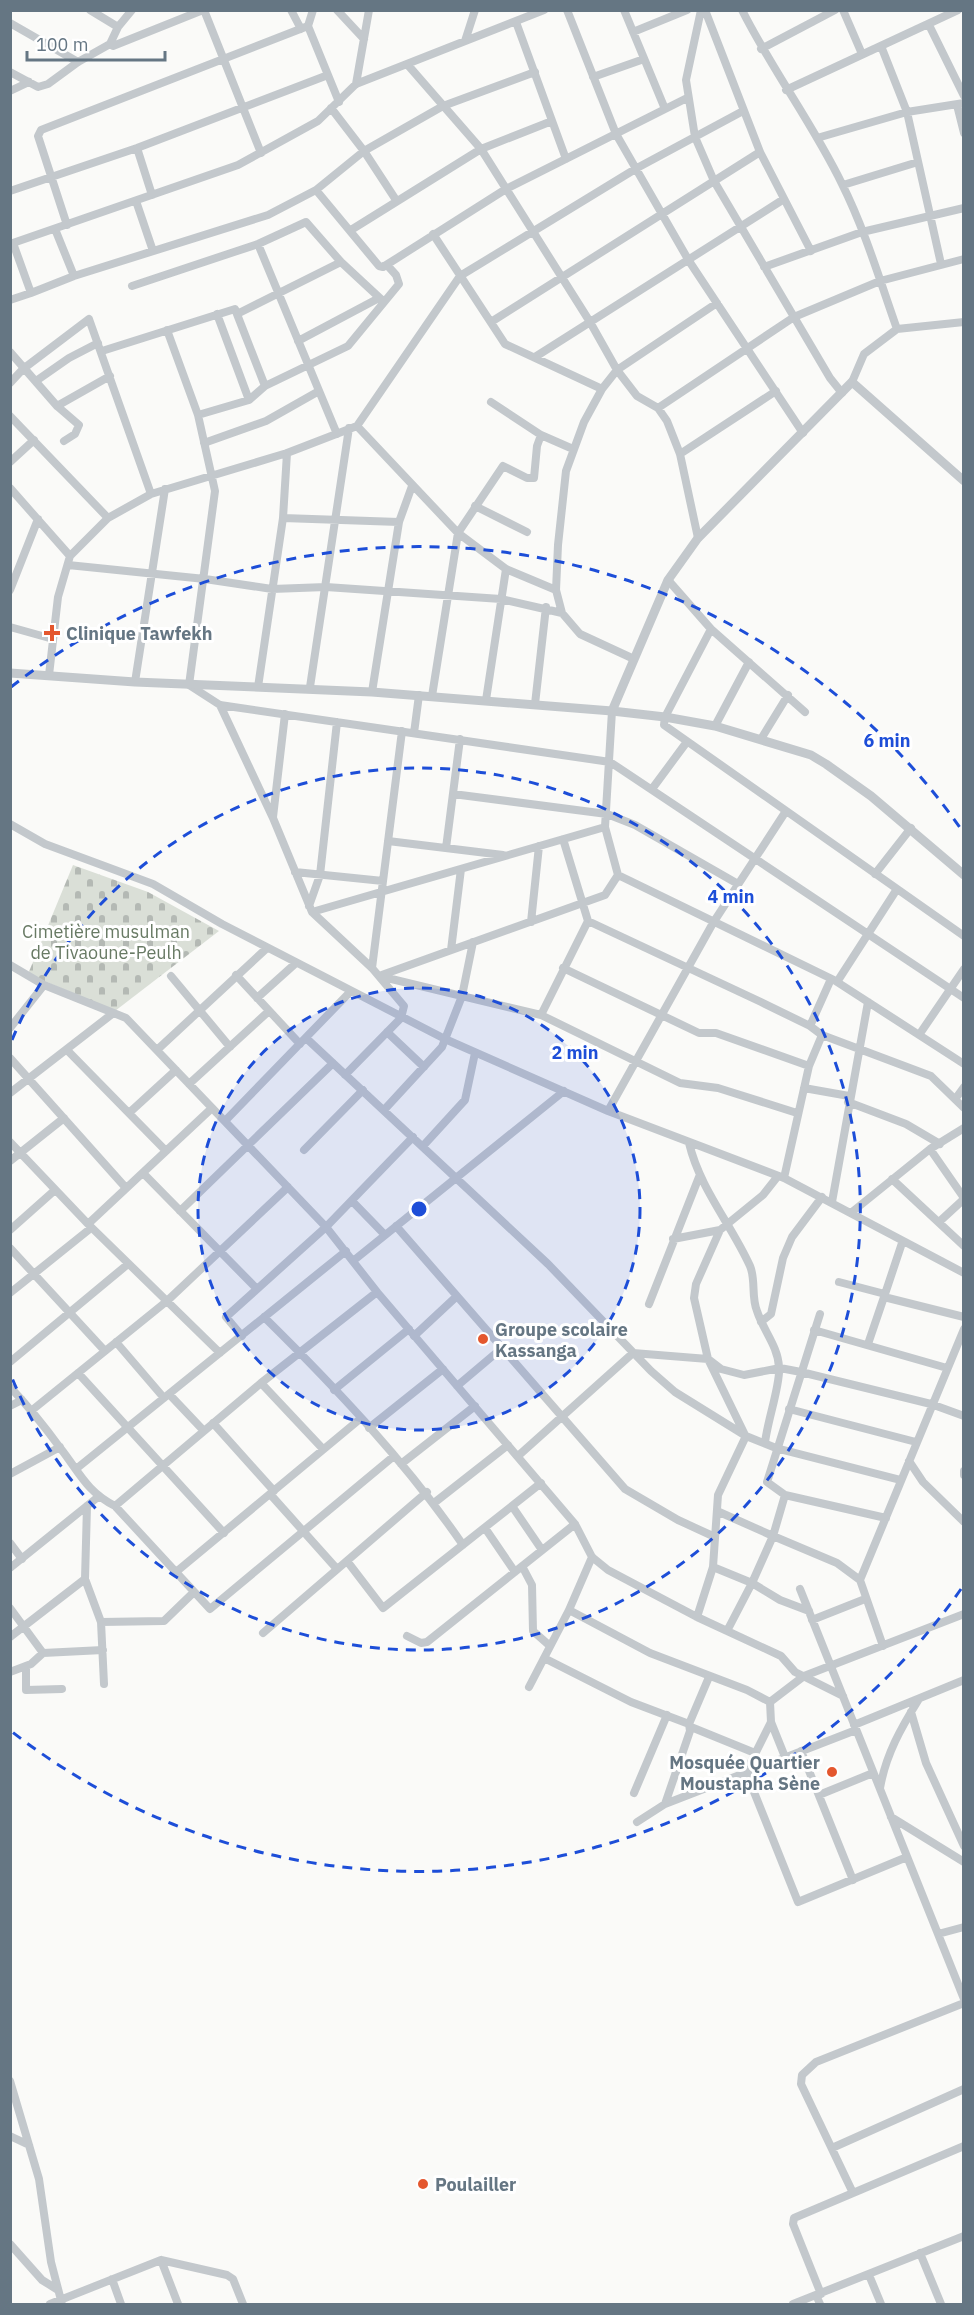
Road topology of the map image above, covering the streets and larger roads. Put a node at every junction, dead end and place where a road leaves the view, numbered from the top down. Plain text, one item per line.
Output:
1 (90, 10) edge
2 (132, 10) edge
3 (203, 10) edge
4 (291, 10) edge
5 (313, 10) edge
6 (337, 10) edge
7 (369, 10) edge
8 (476, 10) edge
9 (544, 10) edge
10 (567, 10) edge
11 (624, 10) edge
12 (687, 10) edge
13 (703, 10) edge
14 (742, 10) edge
15 (835, 10) edge
16 (843, 10) edge
17 (958, 10) edge
18 (524, 14) edge
19 (10, 22) edge
20 (516, 22) junction
21 (929, 25) junction
22 (118, 27) junction
23 (305, 27) junction
24 (633, 32) junction
25 (364, 39) junction
26 (465, 41) junction
27 (110, 44) junction
28 (881, 46) junction
29 (761, 49) junction
30 (862, 54) junction
31 (644, 59) junction
32 (224, 60) junction
33 (78, 62) junction
34 (407, 64) junction
35 (10, 72) edge
36 (534, 72) junction
37 (328, 75) junction
38 (593, 77) junction
39 (29, 82) junction
40 (356, 84) junction
41 (786, 90) junction
42 (10, 91) edge
43 (963, 96) edge
44 (687, 98) junction
45 (339, 102) junction
46 (960, 104) edge
47 (443, 106) junction
48 (243, 108) junction
49 (332, 108) junction
50 (665, 109) junction
51 (743, 111) junction
52 (907, 112) junction
53 (552, 121) junction
54 (963, 133) edge
55 (615, 134) junction
56 (695, 137) junction
57 (817, 138) junction
58 (137, 148) junction
59 (481, 149) junction
60 (364, 151) junction
61 (760, 152) junction
62 (261, 153) junction
63 (566, 159) junction
64 (918, 162) junction
65 (637, 168) junction
66 (51, 177) junction
67 (714, 181) junction
68 (843, 185) junction
69 (506, 189) junction
70 (315, 190) junction
71 (10, 191) edge
72 (152, 195) junction
73 (784, 199) junction
74 (396, 200) junction
75 (136, 201) junction
76 (963, 208) edge
77 (663, 214) junction
78 (930, 216) junction
79 (67, 225) junction
80 (740, 225) junction
81 (56, 229) junction
82 (351, 230) junction
83 (532, 232) junction
84 (862, 232) junction
85 (433, 234) junction
86 (12, 244) edge
87 (258, 244) junction
88 (153, 251) junction
89 (811, 251) junction
90 (963, 259) edge
91 (688, 261) junction
92 (341, 262) junction
93 (941, 264) junction
94 (387, 265) junction
95 (764, 267) junction
96 (74, 276) junction
97 (460, 276) junction
98 (562, 278) junction
99 (880, 280) junction
100 (132, 286) dead end
101 (32, 293) junction
102 (279, 294) junction
103 (10, 300) edge
104 (381, 300) junction
105 (717, 303) junction
106 (217, 314) junction
107 (237, 314) junction
108 (794, 317) junction
109 (491, 322) junction
110 (590, 322) junction
111 (963, 322) edge
112 (897, 329) junction
113 (167, 330) junction
114 (298, 341) junction
115 (100, 347) junction
116 (747, 349) junction
117 (10, 352) edge
118 (535, 357) junction
119 (309, 366) junction
120 (23, 369) junction
121 (617, 370) junction
122 (110, 376) junction
123 (36, 381) junction
124 (852, 382) junction
125 (10, 383) edge
126 (265, 386) junction
127 (602, 389) junction
128 (319, 391) junction
129 (776, 391) junction
130 (842, 393) junction
131 (249, 400) junction
132 (491, 402) dead end
133 (57, 406) junction
134 (658, 408) junction
135 (198, 415) junction
136 (10, 417) edge
137 (353, 427) junction
138 (803, 433) junction
139 (337, 434) junction
140 (541, 435) junction
141 (34, 440) junction
142 (64, 441) dead end
143 (204, 443) junction
144 (573, 449) junction
145 (287, 453) junction
146 (680, 454) junction
147 (10, 462) edge
148 (213, 476) junction
149 (963, 482) edge
150 (412, 486) junction
151 (10, 488) edge
152 (165, 489) junction
153 (151, 494) junction
154 (475, 506) junction
155 (108, 518) junction
156 (283, 518) junction
157 (336, 518) junction
158 (38, 519) junction
159 (399, 522) junction
160 (527, 532) dead end
161 (458, 533) junction
162 (698, 538) junction
163 (69, 561) junction
164 (506, 569) junction
165 (152, 573) junction
166 (205, 579) junction
167 (668, 580) junction
168 (326, 587) junction
169 (272, 589) junction
170 (10, 590) edge
171 (556, 590) junction
172 (388, 591) junction
173 (446, 595) junction
174 (501, 599) junction
175 (546, 607) junction
176 (562, 613) junction
177 (10, 627) edge
178 (711, 629) junction
179 (53, 639) junction
180 (634, 659) junction
181 (749, 662) junction
182 (10, 674) edge
183 (49, 675) junction
184 (135, 682) junction
185 (189, 685) junction
186 (258, 687) junction
187 (310, 687) junction
188 (372, 692) junction
189 (419, 695) junction
190 (788, 695) junction
191 (432, 696) junction
192 (486, 700) junction
193 (220, 705) junction
194 (535, 705) junction
195 (612, 711) junction
196 (805, 712) dead end
197 (285, 714) junction
198 (665, 717) junction
199 (338, 722) junction
200 (715, 726) junction
201 (402, 731) junction
202 (414, 733) junction
203 (460, 739) junction
204 (761, 739) junction
205 (686, 743) junction
206 (610, 762) junction
207 (652, 789) junction
208 (453, 794) junction
209 (786, 811) junction
210 (607, 814) junction
211 (273, 818) junction
212 (10, 824) edge
213 (605, 827) junction
214 (911, 828) junction
215 (563, 839) junction
216 (388, 841) junction
217 (539, 846) junction
218 (446, 848) junction
219 (508, 855) junction
220 (755, 858) junction
221 (461, 869) junction
222 (295, 872) junction
223 (875, 873) junction
224 (320, 875) junction
225 (618, 875) junction
226 (963, 875) edge
227 (383, 881) junction
228 (738, 884) junction
229 (897, 889) junction
230 (381, 892) junction
231 (583, 903) junction
232 (311, 909) junction
233 (531, 921) junction
234 (588, 921) junction
235 (713, 923) junction
236 (867, 935) junction
237 (963, 936) edge
238 (473, 942) junction
239 (267, 948) junction
240 (451, 950) junction
241 (296, 963) junction
242 (10, 965) edge
243 (372, 968) junction
244 (562, 968) junction
245 (687, 968) junction
246 (963, 969) edge
247 (236, 975) junction
248 (171, 976) dead end
249 (378, 976) junction
250 (834, 980) junction
251 (44, 985) junction
252 (950, 990) junction
253 (350, 992) junction
254 (462, 996) junction
255 (257, 998) junction
256 (963, 999) edge
257 (868, 1002) junction
258 (198, 1009) junction
259 (269, 1011) junction
260 (112, 1014) junction
261 (541, 1015) junction
262 (660, 1015) junction
263 (401, 1018) junction
264 (810, 1026) junction
265 (10, 1028) edge
266 (387, 1032) junction
267 (822, 1035) junction
268 (919, 1035) junction
269 (445, 1039) junction
270 (303, 1041) junction
271 (230, 1047) junction
272 (67, 1050) junction
273 (157, 1050) junction
274 (857, 1051) junction
275 (476, 1053) junction
276 (10, 1058) edge
277 (635, 1061) junction
278 (333, 1063) junction
279 (963, 1064) edge
280 (809, 1066) junction
281 (424, 1067) junction
282 (176, 1070) junction
283 (345, 1075) junction
284 (29, 1079) junction
285 (189, 1084) junction
286 (963, 1087) edge
287 (804, 1088) junction
288 (363, 1090) junction
289 (564, 1091) junction
290 (10, 1094) edge
291 (956, 1098) junction
292 (849, 1099) junction
293 (212, 1108) junction
294 (963, 1108) edge
295 (384, 1110) junction
296 (608, 1111) junction
297 (129, 1113) junction
298 (797, 1113) junction
299 (64, 1118) junction
300 (225, 1121) junction
301 (963, 1128) edge
302 (413, 1137) junction
303 (10, 1143) edge
304 (689, 1143) junction
305 (940, 1144) junction
306 (248, 1145) junction
307 (423, 1146) junction
308 (930, 1149) junction
309 (304, 1150) dead end
310 (166, 1151) junction
311 (20, 1153) junction
312 (10, 1161) edge
313 (143, 1173) junction
314 (457, 1177) junction
315 (699, 1177) junction
316 (781, 1177) junction
317 (892, 1179) junction
318 (288, 1187) junction
319 (126, 1188) junction
320 (56, 1190) junction
321 (822, 1197) junction
322 (963, 1199) edge
323 (352, 1201) junction
324 (832, 1202) junction
325 (180, 1211) junction
326 (852, 1212) junction
327 (939, 1222) junction
328 (729, 1224) junction
329 (89, 1226) junction
330 (396, 1226) junction
331 (326, 1227) junction
332 (10, 1230) edge
333 (720, 1230) junction
334 (385, 1235) junction
335 (673, 1239) junction
336 (902, 1243) junction
337 (963, 1246) edge
338 (10, 1248) edge
339 (220, 1251) junction
340 (346, 1251) junction
341 (352, 1261) junction
342 (128, 1264) junction
343 (963, 1273) edge
344 (34, 1274) junction
345 (839, 1282) dead end
346 (257, 1289) junction
347 (377, 1292) junction
348 (10, 1293) edge
349 (884, 1295) junction
350 (457, 1296) junction
351 (167, 1301) junction
352 (649, 1304) dead end
353 (70, 1312) junction
354 (820, 1314) dead end
355 (264, 1317) junction
356 (963, 1317) edge
357 (761, 1322) junction
358 (963, 1329) edge
359 (814, 1330) junction
360 (412, 1332) junction
361 (242, 1336) junction
362 (116, 1342) junction
363 (868, 1344) junction
364 (502, 1347) junction
365 (105, 1351) junction
366 (220, 1353) junction
367 (633, 1353) junction
368 (301, 1354) junction
369 (708, 1359) junction
370 (10, 1362) edge
371 (780, 1368) junction
372 (946, 1368) junction
373 (444, 1370) junction
374 (801, 1372) junction
375 (78, 1373) junction
376 (261, 1383) junction
377 (457, 1386) junction
378 (10, 1387) edge
379 (334, 1390) junction
380 (167, 1396) junction
381 (22, 1400) junction
382 (931, 1404) junction
383 (10, 1406) edge
384 (475, 1406) junction
385 (789, 1409) junction
386 (31, 1411) junction
387 (963, 1416) edge
388 (562, 1417) junction
389 (360, 1419) junction
390 (213, 1423) junction
391 (128, 1428) junction
392 (369, 1428) junction
393 (204, 1431) junction
394 (746, 1436) junction
395 (916, 1442) junction
396 (765, 1443) junction
397 (508, 1445) junction
398 (60, 1447) junction
399 (776, 1448) junction
400 (323, 1449) junction
401 (394, 1456) junction
402 (518, 1456) junction
403 (909, 1461) junction
404 (401, 1464) junction
405 (163, 1466) junction
406 (76, 1469) junction
407 (10, 1474) edge
408 (901, 1480) junction
409 (541, 1483) junction
410 (427, 1492) junction
411 (272, 1493) junction
412 (785, 1495) junction
413 (98, 1497) junction
414 (434, 1503) junction
415 (87, 1506) junction
416 (115, 1506) junction
417 (512, 1506) junction
418 (717, 1510) junction
419 (886, 1518) junction
420 (963, 1522) edge
421 (575, 1524) junction
422 (485, 1528) junction
423 (303, 1532) junction
424 (224, 1533) junction
425 (773, 1536) junction
426 (715, 1538) junction
427 (10, 1543) edge
428 (463, 1545) junction
429 (542, 1550) junction
430 (592, 1557) junction
431 (22, 1559) junction
432 (347, 1561) junction
433 (522, 1566) junction
434 (713, 1567) junction
435 (10, 1568) edge
436 (337, 1569) junction
437 (176, 1572) junction
438 (515, 1572) junction
439 (85, 1579) junction
440 (860, 1580) junction
441 (752, 1582) junction
442 (800, 1589) dead end
443 (194, 1592) junction
444 (865, 1599) junction
445 (10, 1608) edge
446 (569, 1610) junction
447 (809, 1611) junction
448 (963, 1614) edge
449 (697, 1617) junction
450 (812, 1620) junction
451 (101, 1622) junction
452 (24, 1626) junction
453 (727, 1631) junction
454 (263, 1633) dead end
455 (407, 1636) dead end
456 (10, 1637) edge
457 (550, 1646) junction
458 (883, 1646) junction
459 (103, 1650) junction
460 (43, 1653) junction
461 (544, 1658) junction
462 (26, 1666) junction
463 (831, 1666) junction
464 (10, 1672) edge
465 (804, 1676) junction
466 (709, 1677) junction
467 (963, 1680) edge
468 (104, 1684) dead end
469 (529, 1687) dead end
470 (62, 1689) dead end
471 (843, 1696) junction
472 (920, 1697) junction
473 (770, 1702) junction
474 (911, 1712) junction
475 (667, 1715) junction
476 (771, 1722) junction
477 (690, 1725) junction
478 (855, 1727) junction
479 (801, 1751) junction
480 (755, 1754) junction
481 (784, 1757) junction
482 (746, 1772) junction
483 (873, 1773) junction
484 (880, 1789) junction
485 (634, 1793) dead end
486 (819, 1795) junction
487 (665, 1804) junction
488 (891, 1817) junction
489 (637, 1822) dead end
490 (963, 1846) edge
491 (907, 1857) junction
492 (963, 1862) edge
493 (853, 1880) junction
494 (963, 1927) edge
495 (938, 1934) junction
496 (963, 2001) edge
497 (10, 2081) edge
498 (963, 2089) edge
499 (10, 2136) edge
500 (29, 2145) junction
501 (963, 2146) edge
502 (832, 2148) junction
503 (853, 2193) junction
504 (963, 2236) edge
505 (10, 2244) edge
506 (920, 2253) junction
507 (160, 2260) junction
508 (869, 2275) junction
509 (112, 2279) junction
510 (58, 2290) junction
511 (818, 2294) junction
512 (61, 2302) edge
513 (50, 2304) edge
514 (121, 2304) edge
515 (178, 2304) edge
516 (243, 2304) edge
517 (793, 2304) edge
518 (820, 2304) edge
519 (881, 2304) edge
520 (941, 2304) edge

1 - 22 street
2 - 22 street
3 - 27 street
3 - 32 street
4 - 23 street
5 - 23 street
6 - 25 street
7 - 25 street
8 - 26 street
9 - 18 street
10 - 38 street
11 - 24 street
12 - 24 street
13 - 44 street
13 - 51 street
14 - 29 street
15 - 29 street
16 - 30 street
17 - 21 street
18 - 20 street
19 - 33 street
20 - 26 street
20 - 36 street
21 - 28 street
21 - 43 street
22 - 27 street
23 - 32 street
23 - 37 street
24 - 31 street
25 - 40 street
26 - 34 street
27 - 33 street
28 - 30 street
28 - 52 street
29 - 41 street
30 - 41 street
31 - 38 street
31 - 50 street
32 - 48 street
32 - 66 street
33 - 39 street
34 - 40 street
34 - 47 street
35 - 39 street
36 - 47 street
36 - 53 street
37 - 45 street
37 - 48 street
38 - 55 street
39 - 42 street
40 - 45 street
41 - 57 street
44 - 50 street
44 - 56 street
45 - 49 street
46 - 52 street
46 - 54 street
47 - 59 street
47 - 60 street
48 - 58 street
48 - 62 street
49 - 60 street
49 - 62 street
50 - 55 street
51 - 56 street
51 - 61 street
52 - 57 street
52 - 64 street
53 - 59 street
53 - 63 street
55 - 63 street
55 - 65 street
56 - 65 street
56 - 67 street
57 - 68 street
58 - 66 street
58 - 72 street
59 - 69 street
59 - 74 street
60 - 70 street
60 - 74 street
61 - 67 street
61 - 73 street
62 - 72 street
63 - 69 street
64 - 68 street
64 - 78 street
65 - 77 street
65 - 83 street
66 - 71 street
66 - 79 street
67 - 77 street
67 - 80 street
68 - 84 street
69 - 83 street
69 - 85 street
70 - 82 street
70 - 88 street
72 - 75 street
73 - 80 street
73 - 89 street
74 - 82 street
75 - 79 street
75 - 88 street
76 - 78 street
77 - 91 street
77 - 98 street
78 - 84 street
78 - 93 street
79 - 81 street
80 - 91 street
80 - 95 street
81 - 86 street
81 - 96 street
82 - 94 street
83 - 97 street
83 - 98 street
84 - 89 street
84 - 99 street
85 - 94 street
85 - 97 street
86 - 101 street
87 - 92 street
87 - 100 street
87 - 102 street
88 - 96 street
89 - 95 street
90 - 93 street
91 - 105 street
91 - 110 street
92 - 102 street
92 - 104 street
93 - 99 street
94 - 104 street
95 - 108 street
96 - 101 street
97 - 109 street
97 - 137 street
98 - 109 street
98 - 110 street
99 - 108 street
99 - 112 street
101 - 103 street
102 - 107 street
102 - 114 street
104 - 114 street
104 - 119 street
105 - 116 street
105 - 121 street
106 - 107 street
106 - 113 street
106 - 131 street
107 - 126 street
108 - 116 street
108 - 130 street
109 - 118 street
110 - 118 street
110 - 121 street
111 - 112 street
112 - 124 street
113 - 115 street
113 - 135 street
114 - 119 street
115 - 120 street
115 - 122 street
115 - 123 street
116 - 129 street
116 - 134 street
117 - 120 street
118 - 127 street
119 - 126 street
119 - 128 street
120 - 123 street
120 - 125 street
121 - 127 street
121 - 134 street
122 - 133 street
122 - 153 street
123 - 133 street
124 - 130 street
124 - 149 street
126 - 131 street
127 - 144 street
128 - 139 street
128 - 143 street
129 - 138 street
129 - 146 street
130 - 138 street
131 - 135 street
132 - 140 street
133 - 142 street
134 - 146 street
135 - 143 street
136 - 141 street
137 - 139 street
137 - 150 street
137 - 157 street
138 - 162 street
139 - 145 street
140 - 144 street
140 - 154 street
141 - 147 street
141 - 155 street
143 - 148 street
144 - 171 street
145 - 148 street
145 - 156 street
146 - 162 street
148 - 152 street
148 - 166 street
150 - 159 street
150 - 161 street
151 - 158 street
152 - 153 street
152 - 165 street
153 - 155 street
154 - 160 street
154 - 161 street
155 - 163 street
156 - 157 street
156 - 169 street
157 - 159 street
157 - 168 street
158 - 163 street
158 - 170 street
159 - 172 street
161 - 164 street
161 - 173 street
162 - 167 street
163 - 165 street
163 - 179 street
164 - 171 street
164 - 174 street
165 - 166 street
165 - 184 street
166 - 169 street
166 - 185 street
167 - 178 street
167 - 180 street
168 - 169 street
168 - 172 street
168 - 187 street
169 - 186 street
171 - 176 street
172 - 173 street
172 - 188 street
173 - 174 street
173 - 191 street
174 - 175 street
174 - 192 street
175 - 176 street
175 - 194 street
176 - 180 street
177 - 179 street
178 - 181 street
178 - 198 street
179 - 183 street
180 - 195 street
181 - 190 street
181 - 200 street
182 - 183 street
183 - 184 street
184 - 185 street
185 - 186 street
185 - 193 street
186 - 187 street
187 - 188 street
188 - 189 street
189 - 191 street
189 - 202 street
190 - 196 street
190 - 204 street
191 - 192 street
192 - 194 street
193 - 197 street
193 - 211 street
194 - 195 street
195 - 198 street
195 - 206 street
197 - 199 street
197 - 211 street
198 - 200 street
198 - 205 street
199 - 201 street
199 - 224 street
200 - 204 street
201 - 202 street
201 - 216 street
202 - 203 street
203 - 206 street
203 - 208 street
204 - 214 street
205 - 207 street
205 - 209 street
206 - 207 street
206 - 210 street
207 - 220 street
208 - 210 street
208 - 218 street
209 - 220 street
209 - 223 street
210 - 213 street
210 - 228 street
211 - 222 street
212 - 239 street
213 - 215 street
213 - 225 street
214 - 223 street
214 - 226 street
215 - 217 street
215 - 231 street
216 - 218 street
216 - 227 street
217 - 219 street
217 - 233 street
218 - 219 street
219 - 221 street
220 - 228 street
220 - 236 street
221 - 230 street
221 - 240 street
222 - 224 street
222 - 232 street
223 - 229 street
224 - 227 street
224 - 232 street
225 - 231 street
225 - 235 street
227 - 230 street
228 - 235 street
229 - 236 street
229 - 237 street
230 - 232 street
230 - 243 street
231 - 233 street
231 - 234 street
232 - 243 street
233 - 238 street
234 - 244 street
234 - 245 street
235 - 245 street
235 - 250 street
236 - 250 street
236 - 252 street
238 - 240 street
238 - 254 street
239 - 241 street
239 - 247 street
240 - 249 street
241 - 253 street
241 - 255 street
242 - 251 street
243 - 249 street
244 - 261 street
244 - 262 street
245 - 262 street
245 - 264 street
246 - 252 street
247 - 255 street
247 - 258 street
248 - 258 street
249 - 254 street
249 - 263 street
250 - 257 street
250 - 264 street
251 - 260 street
251 - 265 street
252 - 256 street
252 - 268 street
253 - 263 street
253 - 270 street
254 - 261 street
254 - 269 street
255 - 259 street
257 - 268 street
257 - 274 street
258 - 271 street
258 - 273 street
259 - 270 street
259 - 271 street
260 - 272 street
260 - 273 street
261 - 277 street
262 - 277 street
262 - 280 street
263 - 266 street
263 - 269 street
264 - 267 street
266 - 281 street
266 - 283 street
267 - 274 street
267 - 280 street
268 - 279 street
269 - 275 street
269 - 281 street
270 - 278 street
270 - 300 street
271 - 285 street
272 - 284 street
272 - 297 street
273 - 282 street
274 - 291 street
274 - 292 street
275 - 289 street
275 - 307 street
276 - 284 street
277 - 296 street
277 - 298 street
278 - 283 street
278 - 306 street
280 - 287 street
281 - 295 street
282 - 285 street
282 - 297 street
283 - 288 street
284 - 290 street
284 - 299 street
285 - 293 street
286 - 291 street
287 - 292 street
287 - 298 street
288 - 295 street
288 - 309 street
289 - 296 street
289 - 314 street
291 - 294 street
292 - 305 street
292 - 324 street
293 - 300 street
293 - 310 street
295 - 302 street
296 - 304 street
297 - 310 street
298 - 316 street
299 - 311 street
299 - 319 street
300 - 306 street
301 - 305 street
302 - 307 street
302 - 323 street
303 - 311 street
304 - 315 street
304 - 316 street
305 - 308 street
306 - 318 street
306 - 325 street
307 - 314 street
308 - 317 street
308 - 322 street
310 - 313 street
311 - 312 street
311 - 320 street
313 - 319 street
313 - 325 street
314 - 330 street
314 - 367 street
315 - 328 street
315 - 335 street
316 - 321 street
316 - 328 street
317 - 326 street
317 - 327 street
318 - 331 street
318 - 339 street
319 - 329 street
320 - 329 street
320 - 332 street
321 - 324 street
321 - 357 street
322 - 327 street
323 - 331 street
323 - 334 street
324 - 326 street
325 - 339 street
326 - 336 street
327 - 337 street
328 - 333 street
328 - 357 street
329 - 342 street
329 - 344 street
330 - 334 street
330 - 350 street
331 - 340 street
331 - 346 street
333 - 335 street
333 - 369 street
334 - 341 street
335 - 352 street
336 - 343 street
336 - 349 street
338 - 344 street
339 - 346 street
339 - 351 street
340 - 341 street
340 - 355 street
341 - 347 street
342 - 351 street
342 - 353 street
344 - 348 street
344 - 353 street
345 - 349 street
346 - 361 street
347 - 360 street
347 - 368 street
349 - 356 street
349 - 363 street
350 - 360 street
350 - 364 street
351 - 362 street
351 - 366 street
353 - 365 street
353 - 370 street
354 - 359 street
355 - 361 street
355 - 368 street
357 - 371 street
358 - 372 street
359 - 363 street
359 - 374 street
360 - 373 street
360 - 379 street
361 - 366 street
362 - 365 street
362 - 380 street
363 - 372 street
364 - 377 street
364 - 388 street
365 - 375 street
366 - 380 street
367 - 369 street
367 - 388 street
367 - 394 street
368 - 376 street
368 - 379 street
369 - 371 street
369 - 394 street
371 - 374 street
371 - 396 street
372 - 382 street
373 - 377 street
373 - 392 street
374 - 382 street
374 - 385 street
375 - 386 street
375 - 391 street
376 - 390 street
376 - 400 street
377 - 384 street
378 - 381 street
379 - 389 street
380 - 391 street
380 - 393 street
381 - 383 street
381 - 386 street
382 - 387 street
382 - 395 street
384 - 397 street
384 - 404 street
385 - 395 street
385 - 399 street
386 - 398 street
388 - 402 street
388 - 426 street
389 - 392 street
389 - 400 street
390 - 393 street
390 - 411 street
391 - 405 street
391 - 406 street
392 - 401 street
393 - 405 street
394 - 396 street
394 - 418 street
395 - 403 street
396 - 399 street
397 - 402 street
397 - 414 street
398 - 406 street
398 - 407 street
399 - 408 street
399 - 412 street
400 - 411 street
401 - 404 street
401 - 423 street
402 - 409 street
403 - 408 street
403 - 420 street
404 - 410 street
405 - 416 street
405 - 424 street
406 - 413 street
408 - 419 street
409 - 417 street
409 - 421 street
410 - 414 street
410 - 432 street
411 - 423 street
411 - 424 street
412 - 419 street
412 - 425 street
413 - 415 street
413 - 416 street
414 - 428 street
415 - 431 street
415 - 439 street
416 - 437 street
417 - 422 street
417 - 429 street
418 - 425 street
418 - 426 street
419 - 440 street
421 - 429 street
421 - 430 street
422 - 428 street
422 - 438 street
423 - 436 street
423 - 443 street
424 - 437 street
425 - 440 street
425 - 441 street
426 - 434 street
427 - 431 street
428 - 432 street
429 - 433 street
430 - 446 street
430 - 449 street
431 - 435 street
432 - 436 street
433 - 438 street
433 - 457 street
434 - 441 street
434 - 449 street
436 - 454 street
437 - 443 street
438 - 455 street
439 - 451 street
439 - 452 street
440 - 444 street
441 - 447 street
441 - 453 street
442 - 447 street
443 - 451 street
444 - 450 street
444 - 458 street
445 - 452 street
446 - 457 street
446 - 466 street
447 - 450 street
448 - 458 street
449 - 453 street
450 - 463 street
451 - 459 street
452 - 456 street
452 - 460 street
453 - 465 street
457 - 461 street
458 - 463 street
459 - 460 street
459 - 468 street
460 - 462 street
461 - 469 street
461 - 475 street
462 - 464 street
462 - 470 street
463 - 465 street
463 - 471 street
465 - 471 street
465 - 473 street
466 - 473 street
466 - 477 street
467 - 472 street
471 - 478 street
472 - 474 street
472 - 478 street
473 - 476 street
474 - 484 street
474 - 490 street
475 - 477 street
475 - 485 street
476 - 480 street
476 - 481 street
477 - 480 street
477 - 487 street
478 - 479 street
478 - 483 street
479 - 481 street
479 - 486 street
480 - 482 street
481 - 482 street
482 - 487 street
482 - 493 street
483 - 484 street
483 - 486 street
484 - 488 street
486 - 493 street
487 - 489 street
488 - 491 street
488 - 492 street
491 - 493 street
491 - 495 street
494 - 495 street
495 - 496 street
496 - 502 street
497 - 500 street
498 - 502 street
499 - 500 street
500 - 510 street
501 - 503 street
502 - 503 street
503 - 511 street
504 - 506 street
505 - 510 street
506 - 508 street
506 - 520 street
507 - 509 street
507 - 515 street
507 - 516 street
508 - 511 street
508 - 519 street
509 - 512 street
509 - 514 street
510 - 512 street
511 - 517 street
511 - 518 street
512 - 513 street

